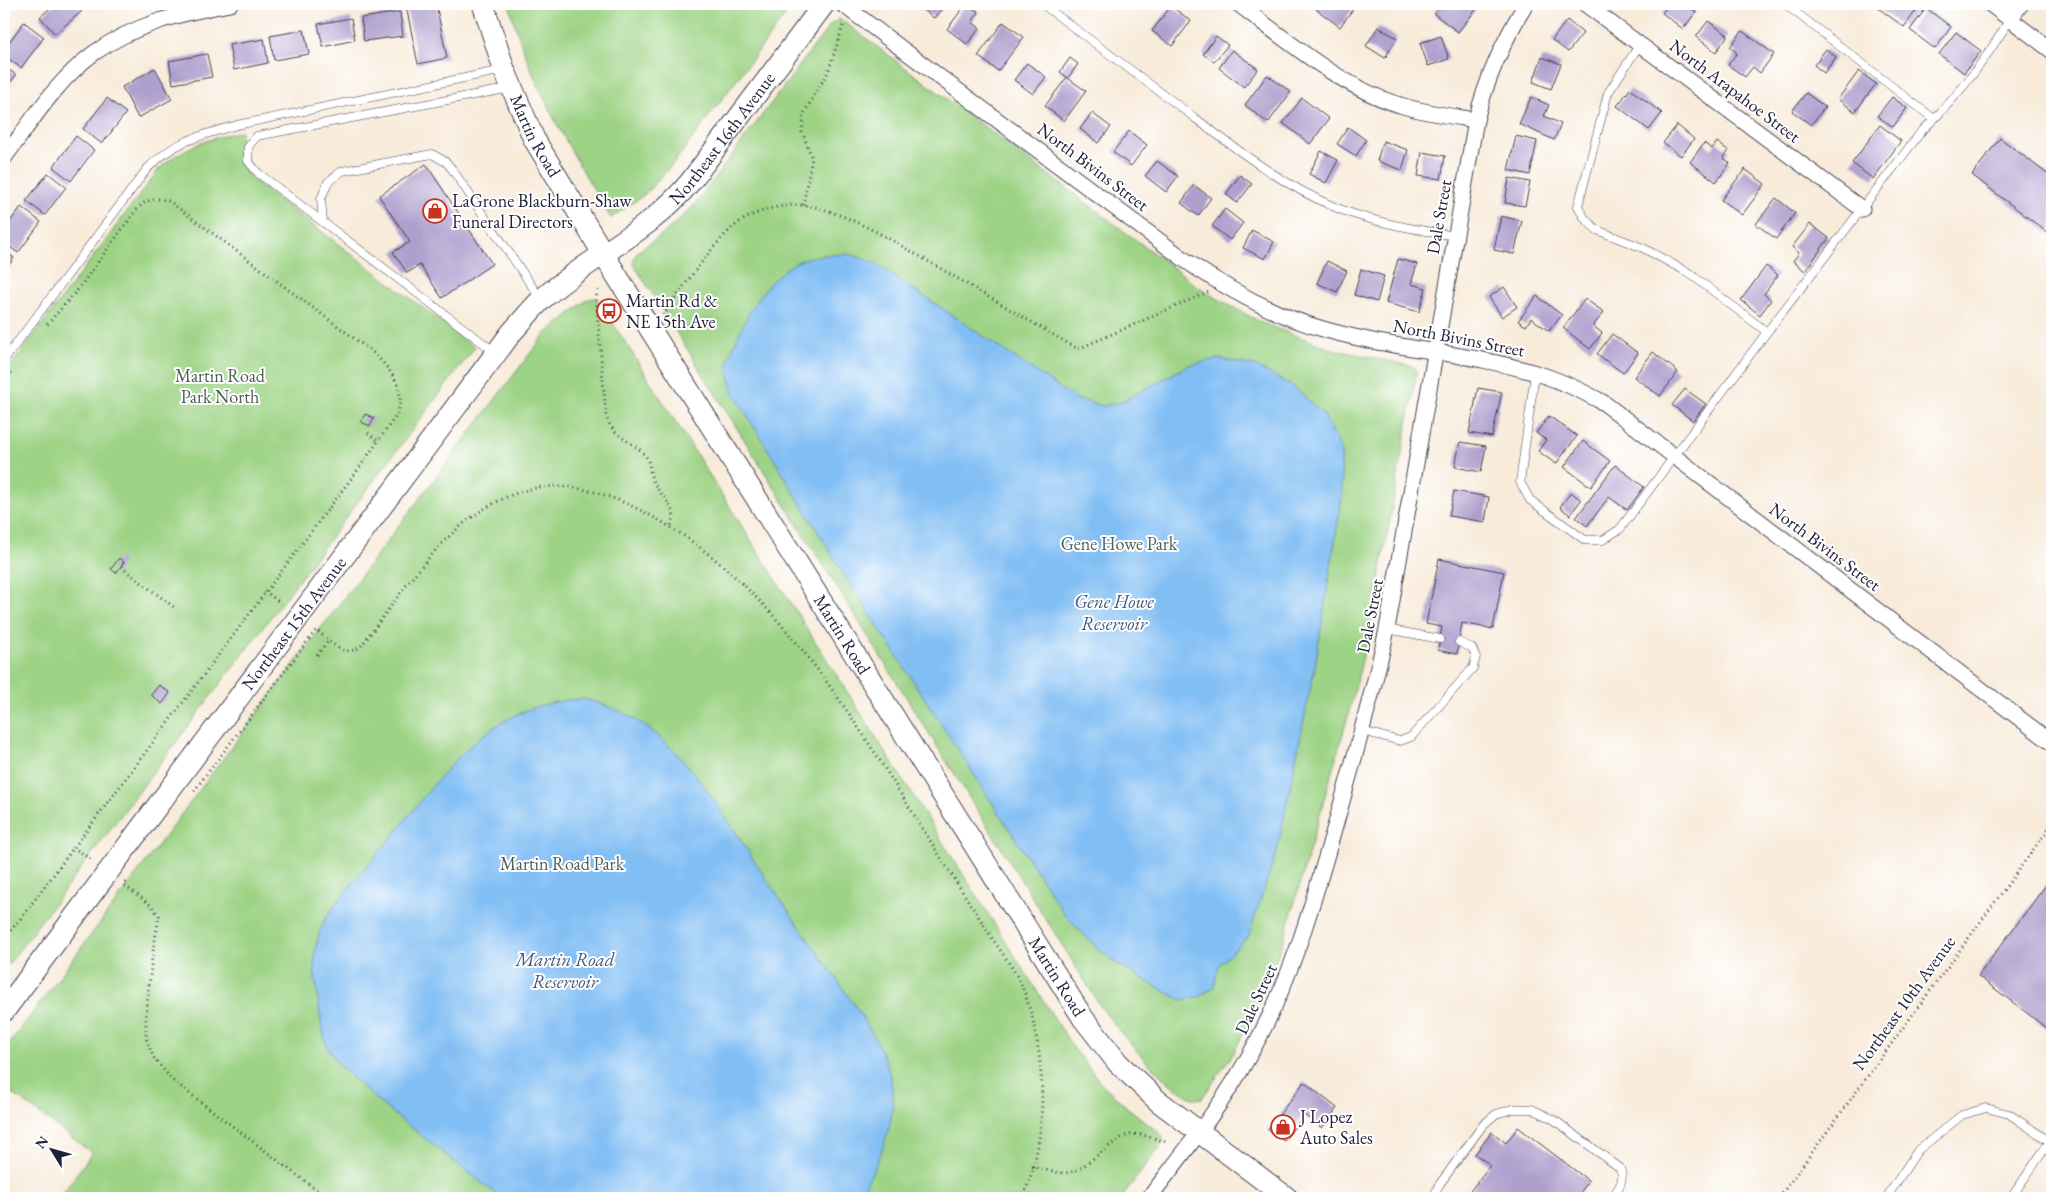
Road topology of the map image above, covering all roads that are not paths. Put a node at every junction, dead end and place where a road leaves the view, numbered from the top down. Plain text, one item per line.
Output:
1 (227, 4) edge
2 (483, 4) edge
3 (824, 4) edge
4 (1042, 4) edge
5 (1238, 4) edge
6 (1526, 4) edge
7 (1585, 4) edge
8 (1785, 4) edge
9 (1990, 4) edge
10 (2021, 4) edge
11 (843, 14) edge
12 (2010, 18) junction
13 (1640, 44) junction
14 (2052, 51) edge
15 (507, 79) junction
16 (1934, 119) junction
17 (1476, 120) junction
18 (4, 158) edge
19 (1862, 209) junction
20 (323, 222) junction
21 (1455, 236) junction
22 (604, 255) junction
23 (542, 300) junction
24 (1767, 332) junction
25 (1435, 352) junction
26 (496, 353) junction
27 (4, 360) edge
28 (1535, 373) junction
29 (1674, 456) junction
30 (1387, 629) junction
31 (1440, 639) dead end
32 (1459, 642) dead end
33 (1362, 731) junction
34 (2052, 743) edge
35 (4, 1010) edge
36 (1199, 1131) junction
37 (2052, 1141) edge
38 (1149, 1198) edge
39 (1287, 1198) edge
40 (1433, 1198) edge
41 (1612, 1198) edge
42 (1886, 1198) edge
43 (2011, 1198) edge

1 - 18 street
2 - 15 street, Martin Road
3 - 22 street, Northeast 16th Avenue
4 - 21 lane
5 - 17 street
6 - 17 street, Dale Street
7 - 13 street, North Arapahoe Street
8 - 16 lane
9 - 12 street
10 - 12 street
11 - 25 street, North Bivins Street
12 - 14 street
12 - 16 lane
13 - 19 street, North Arapahoe Street
13 - 24 lane
15 - 20 lane
15 - 22 street, Martin Road
15 - 27 lane
16 - 19 lane
17 - 21 street, Dale Street
19 - 24 lane
20 - 23 lane
20 - 26 lane
21 - 25 street, Dale Street
22 - 23 street, Northeast 15th Avenue
22 - 36 street, Martin Road
23 - 26 street, Northeast 15th Avenue
24 - 29 lane
25 - 28 street, North Bivins Street
25 - 30 street, Dale Street
26 - 35 street, Northeast 15th Avenue
28 - 29 street, North Bivins Street
28 - 29 lane
29 - 34 street, North Bivins Street
30 - 31 lane
30 - 33 street, Dale Street
32 - 33 lane
33 - 36 street, Dale Street
36 - 38 street, Dale Street
36 - 39 street, Martin Road
37 - 42 lane
37 - 43 lane
40 - 41 lane

